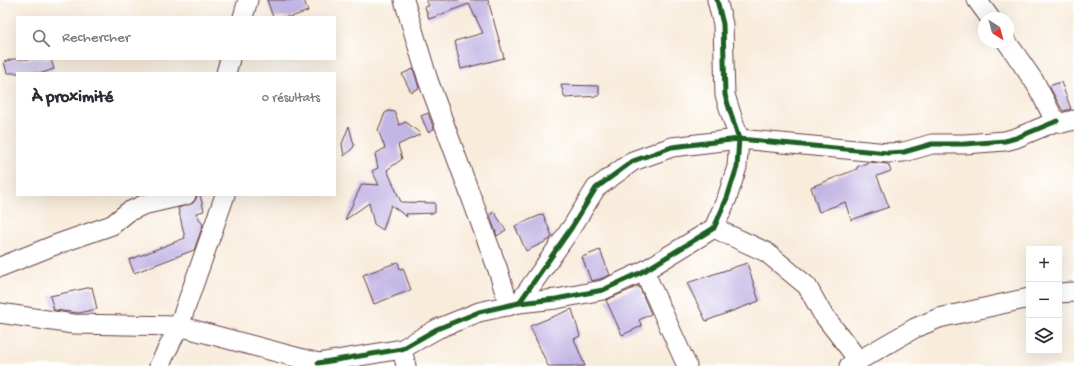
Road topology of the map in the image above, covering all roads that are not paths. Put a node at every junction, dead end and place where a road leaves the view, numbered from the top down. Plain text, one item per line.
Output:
1 (248, 0) edge
2 (404, 0) edge
3 (717, 0) edge
4 (977, 0) edge
5 (986, 12) edge
6 (242, 16) edge
7 (1011, 48) edge
8 (230, 60) edge
9 (226, 72) edge
10 (1065, 121) edge
11 (739, 139) junction
12 (182, 196) edge
13 (225, 196) edge
14 (714, 228) junction
15 (0, 267) edge
16 (644, 271) junction
17 (1074, 292) edge
18 (1062, 293) edge
19 (1026, 299) edge
20 (514, 305) junction
21 (0, 313) edge
22 (179, 326) junction
23 (404, 357) edge
24 (854, 363) edge
25 (320, 365) edge
26 (159, 366) edge
27 (687, 366) edge

1 - 6 street
2 - 20 street
3 - 11 street
4 - 5 street
7 - 10 street
8 - 9 street
10 - 11 street
11 - 14 street
11 - 20 street
12 - 15 street
13 - 22 street
14 - 16 street
14 - 24 street
16 - 20 street
16 - 27 street
17 - 18 street
19 - 24 street
20 - 23 street
21 - 22 street
22 - 25 street
22 - 26 street
23 - 25 street

